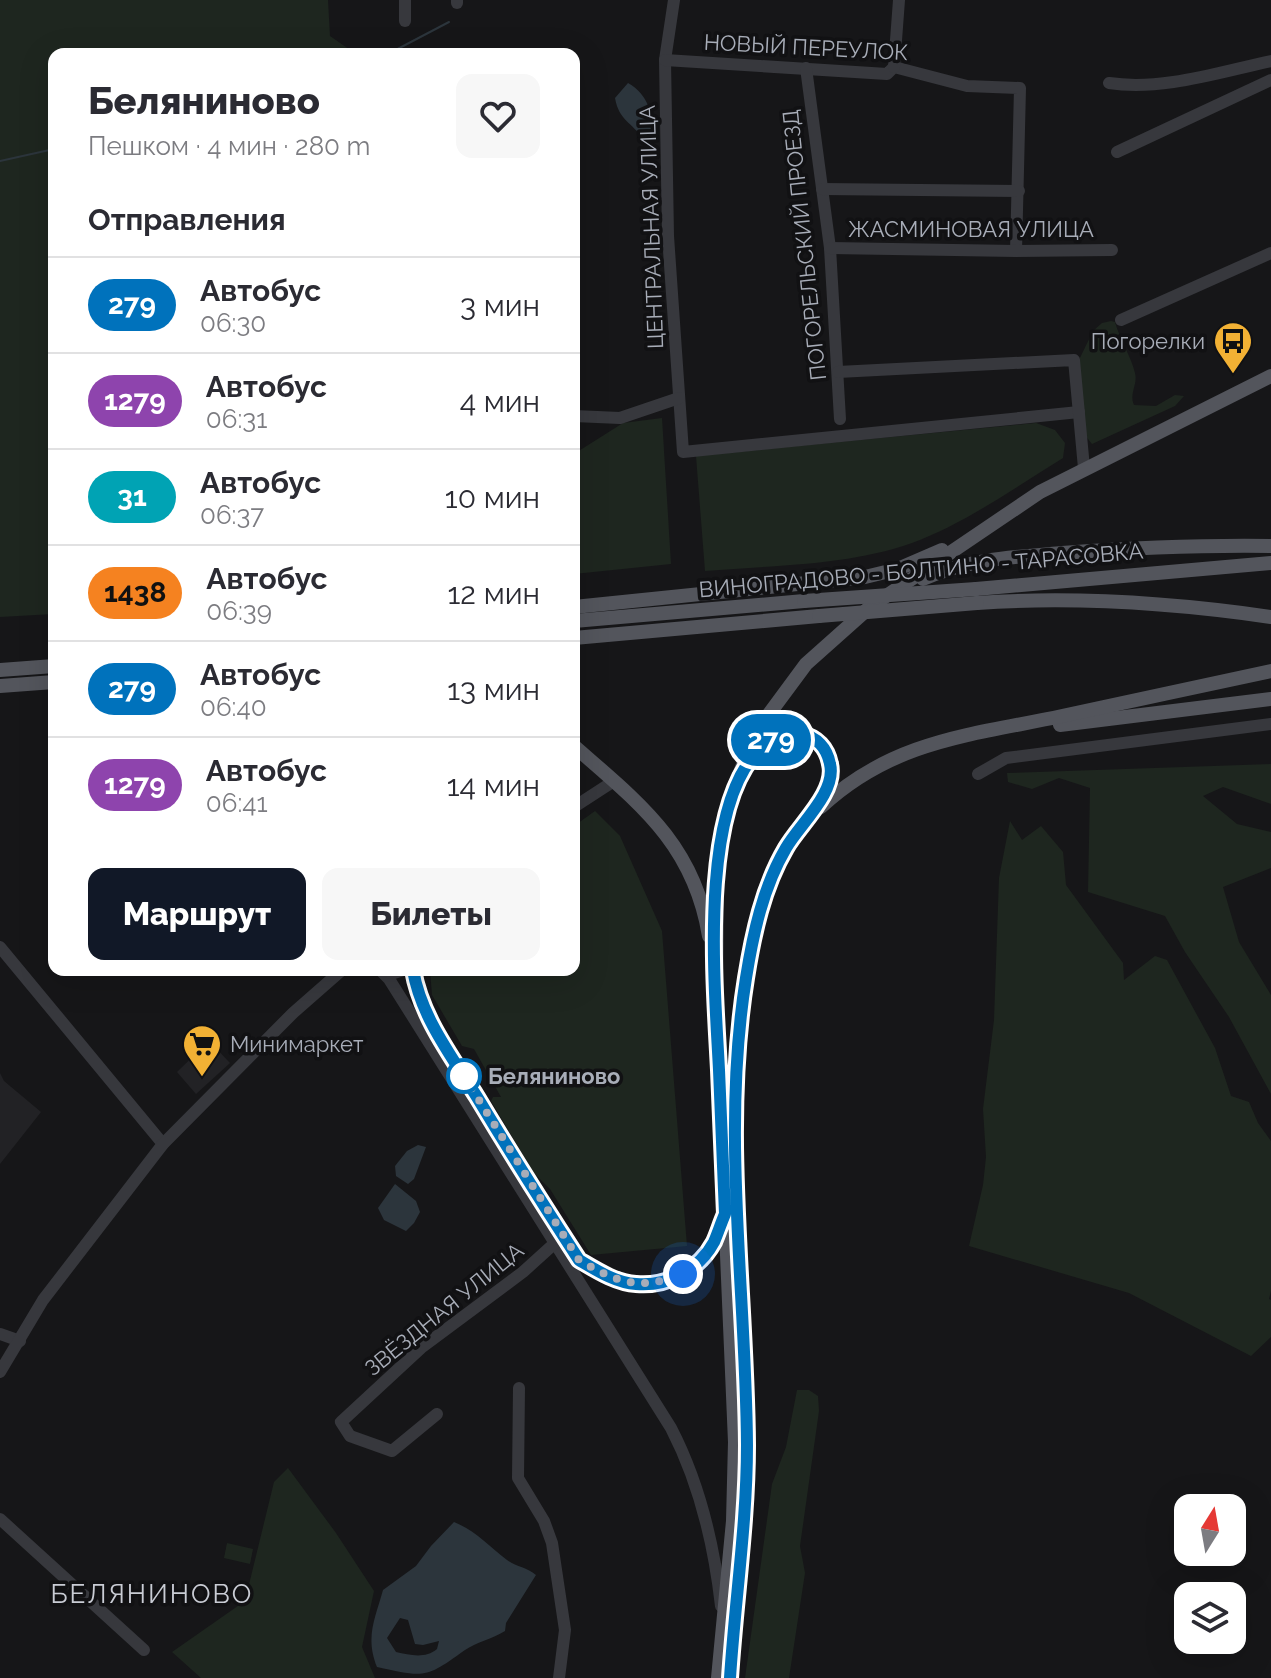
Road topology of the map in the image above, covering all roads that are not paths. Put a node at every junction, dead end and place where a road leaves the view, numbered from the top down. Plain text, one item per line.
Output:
1 (405, 0) edge
2 (674, 0) edge
3 (899, 0) edge
4 (405, 21) dead end
5 (665, 60) junction
6 (1271, 61) edge
7 (894, 67) junction
8 (806, 68) junction
9 (1271, 80) edge
10 (1109, 83) dead end
11 (1117, 152) dead end
12 (822, 189) junction
13 (1019, 191) junction
14 (830, 248) junction
15 (1112, 250) dead end
16 (1016, 251) junction
17 (1271, 253) edge
18 (1121, 320) dead end
19 (838, 372) junction
20 (1271, 376) edge
21 (679, 398) junction
22 (1079, 412) junction
23 (580, 416) edge
24 (840, 419) dead end
25 (1084, 468) junction
26 (972, 538) junction
27 (1271, 546) edge
28 (1271, 563) edge
29 (1271, 569) edge
30 (1141, 574) junction
31 (976, 596) junction
32 (875, 603) junction
33 (580, 606) edge
34 (1271, 617) edge
35 (580, 620) edge
36 (580, 637) edge
37 (48, 666) edge
38 (5, 670) edge
39 (1271, 671) edge
40 (48, 682) edge
41 (6, 686) edge
42 (1271, 699) edge
43 (1271, 724) edge
44 (944, 739) junction
45 (580, 751) edge
46 (978, 774) dead end
47 (614, 781) junction
48 (735, 786) junction
49 (580, 803) edge
50 (804, 823) junction
51 (0, 947) edge
52 (335, 976) edge
53 (385, 976) edge
54 (414, 976) edge
55 (715, 978) junction
56 (144, 1120) junction
57 (183, 1124) junction
58 (163, 1144) junction
59 (725, 1214) junction
60 (555, 1243) junction
61 (0, 1334) edge
62 (20, 1341) junction
63 (0, 1372) edge
64 (519, 1388) dead end
65 (437, 1414) dead end
66 (0, 1519) edge
67 (728, 1626) junction
68 (144, 1650) dead end
69 (559, 1678) edge
70 (718, 1678) edge
71 (730, 1678) edge

1 - 4 street
2 - 5 street, ЦЕНТРАЛЬНАЯ УЛИЦА
3 - 7 street
5 - 8 street, НОВЫЙ ПЕРЕУЛОК
5 - 21 street, ЦЕНТРАЛЬНАЯ УЛИЦА
6 - 10 street
7 - 8 street, НОВЫЙ ПЕРЕУЛОК
7 - 13 street, НОВЫЙ ПЕРЕУЛОК
8 - 12 street, ПОГОРЕЛЬСКИЙ ПРОЕЗД
9 - 11 street
12 - 13 street
12 - 14 street, ПОГОРЕЛЬСКИЙ ПРОЕЗД
13 - 16 street, НОВЫЙ ПЕРЕУЛОК
14 - 16 street, ЖАСМИНОВАЯ УЛИЦА
14 - 19 street, ПОГОРЕЛЬСКИЙ ПРОЕЗД
15 - 16 street, ЖАСМИНОВАЯ УЛИЦА
17 - 18 street
19 - 22 street
19 - 24 street, ПОГОРЕЛЬСКИЙ ПРОЕЗД
20 - 25 main road
21 - 22 street, ЦЕНТРАЛЬНАЯ УЛИЦА
21 - 23 street
22 - 25 street
25 - 26 main road
26 - 32 main road
26 - 33 main road
27 - 32 main road
28 - 30 main road, ВИНОГРАДОВО - БОЛТИНО - ТАРАСОВКА
29 - 30 main road
30 - 31 main road, ВИНОГРАДОВО - БОЛТИНО - ТАРАСОВКА
31 - 34 main road, ВИНОГРАДОВО - БОЛТИНО - ТАРАСОВКА
31 - 35 main road, ВИНОГРАДОВО - БОЛТИНО - ТАРАСОВКА, bridge
31 - 36 main road, ВИНОГРАДОВО - БОЛТИНО - ТАРАСОВКА, bridge
32 - 48 main road
37 - 38 main road
39 - 44 main road
40 - 41 main road
42 - 44 main road
43 - 46 street
44 - 50 main road
45 - 47 main road
47 - 49 street
47 - 55 main road
48 - 50 main road
48 - 55 main road
50 - 67 main road
51 - 56 street
52 - 57 street
53 - 60 street
54 - 59 street
55 - 59 main road
56 - 57 street
56 - 58 street
57 - 58 street
58 - 62 street
59 - 67 main road
60 - 65 street, ЗВЁЗДНАЯ УЛИЦА
60 - 67 street
61 - 62 street
62 - 63 street
64 - 69 street
66 - 68 street
67 - 70 main road
67 - 71 main road

